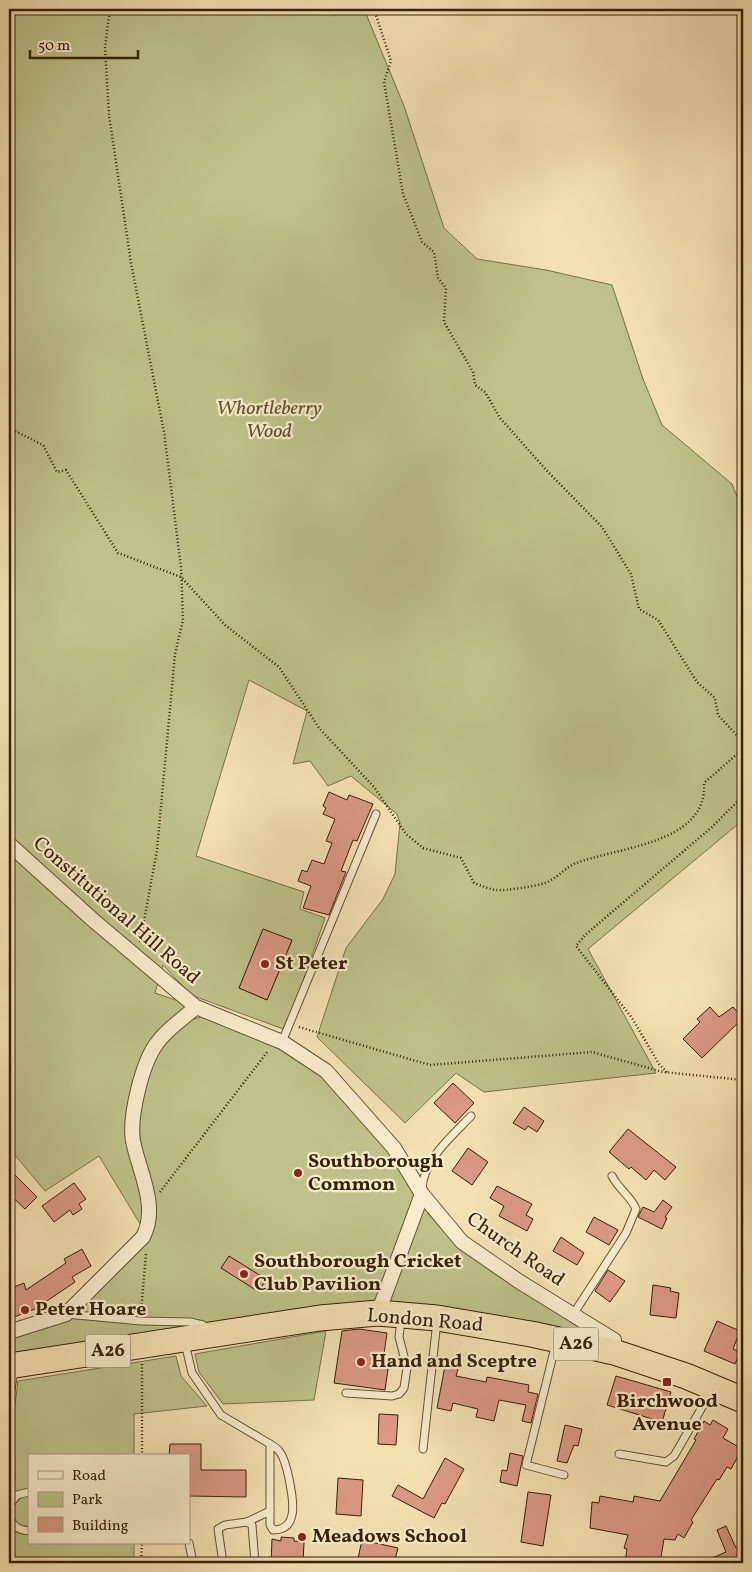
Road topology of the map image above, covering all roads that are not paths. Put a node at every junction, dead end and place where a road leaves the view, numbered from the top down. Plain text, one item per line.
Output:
1 (376, 814) dead end
2 (9, 844) edge
3 (196, 1007) junction
4 (279, 1041) junction
5 (471, 1116) dead end
6 (612, 1176) dead end
7 (422, 1194) junction
8 (574, 1313) junction
9 (66, 1314) junction
10 (390, 1314) junction
11 (437, 1318) junction
12 (9, 1332) edge
13 (195, 1338) junction
14 (557, 1340) junction
15 (614, 1352) junction
16 (12, 1366) edge
17 (713, 1388) junction
18 (346, 1393) dead end
19 (743, 1400) edge
20 (9, 1402) edge
21 (270, 1444) junction
22 (423, 1449) dead end
23 (620, 1454) dead end
24 (564, 1475) dead end
25 (28, 1492) edge
26 (9, 1506) edge
27 (270, 1511) junction
28 (9, 1515) edge
29 (247, 1522) junction
30 (28, 1531) edge
31 (189, 1544) edge
32 (193, 1563) edge
33 (223, 1563) edge
34 (255, 1563) edge

1 - 4 lane
2 - 3 street, Constitutional Hill Road
3 - 4 street, Church Road
3 - 9 street
4 - 7 street, Church Road
5 - 7 lane
6 - 8 lane
7 - 8 street, Church Road
7 - 10 street
8 - 15 street, Church Road
9 - 12 street
9 - 13 lane
10 - 11 highway, London Road / A26
10 - 13 highway, London Road / A26
10 - 18 lane
11 - 14 highway, London Road / A26
11 - 22 lane
13 - 16 highway, London Road / A26
13 - 21 lane
14 - 15 highway, London Road / A26
14 - 24 lane
15 - 17 highway, London Road / A26
16 - 20 lane
17 - 19 highway, London Road / A26
17 - 23 lane
21 - 27 lane
21 - 27 lane
25 - 26 lane
27 - 29 lane
28 - 30 lane
29 - 33 lane
29 - 34 lane
31 - 32 lane

